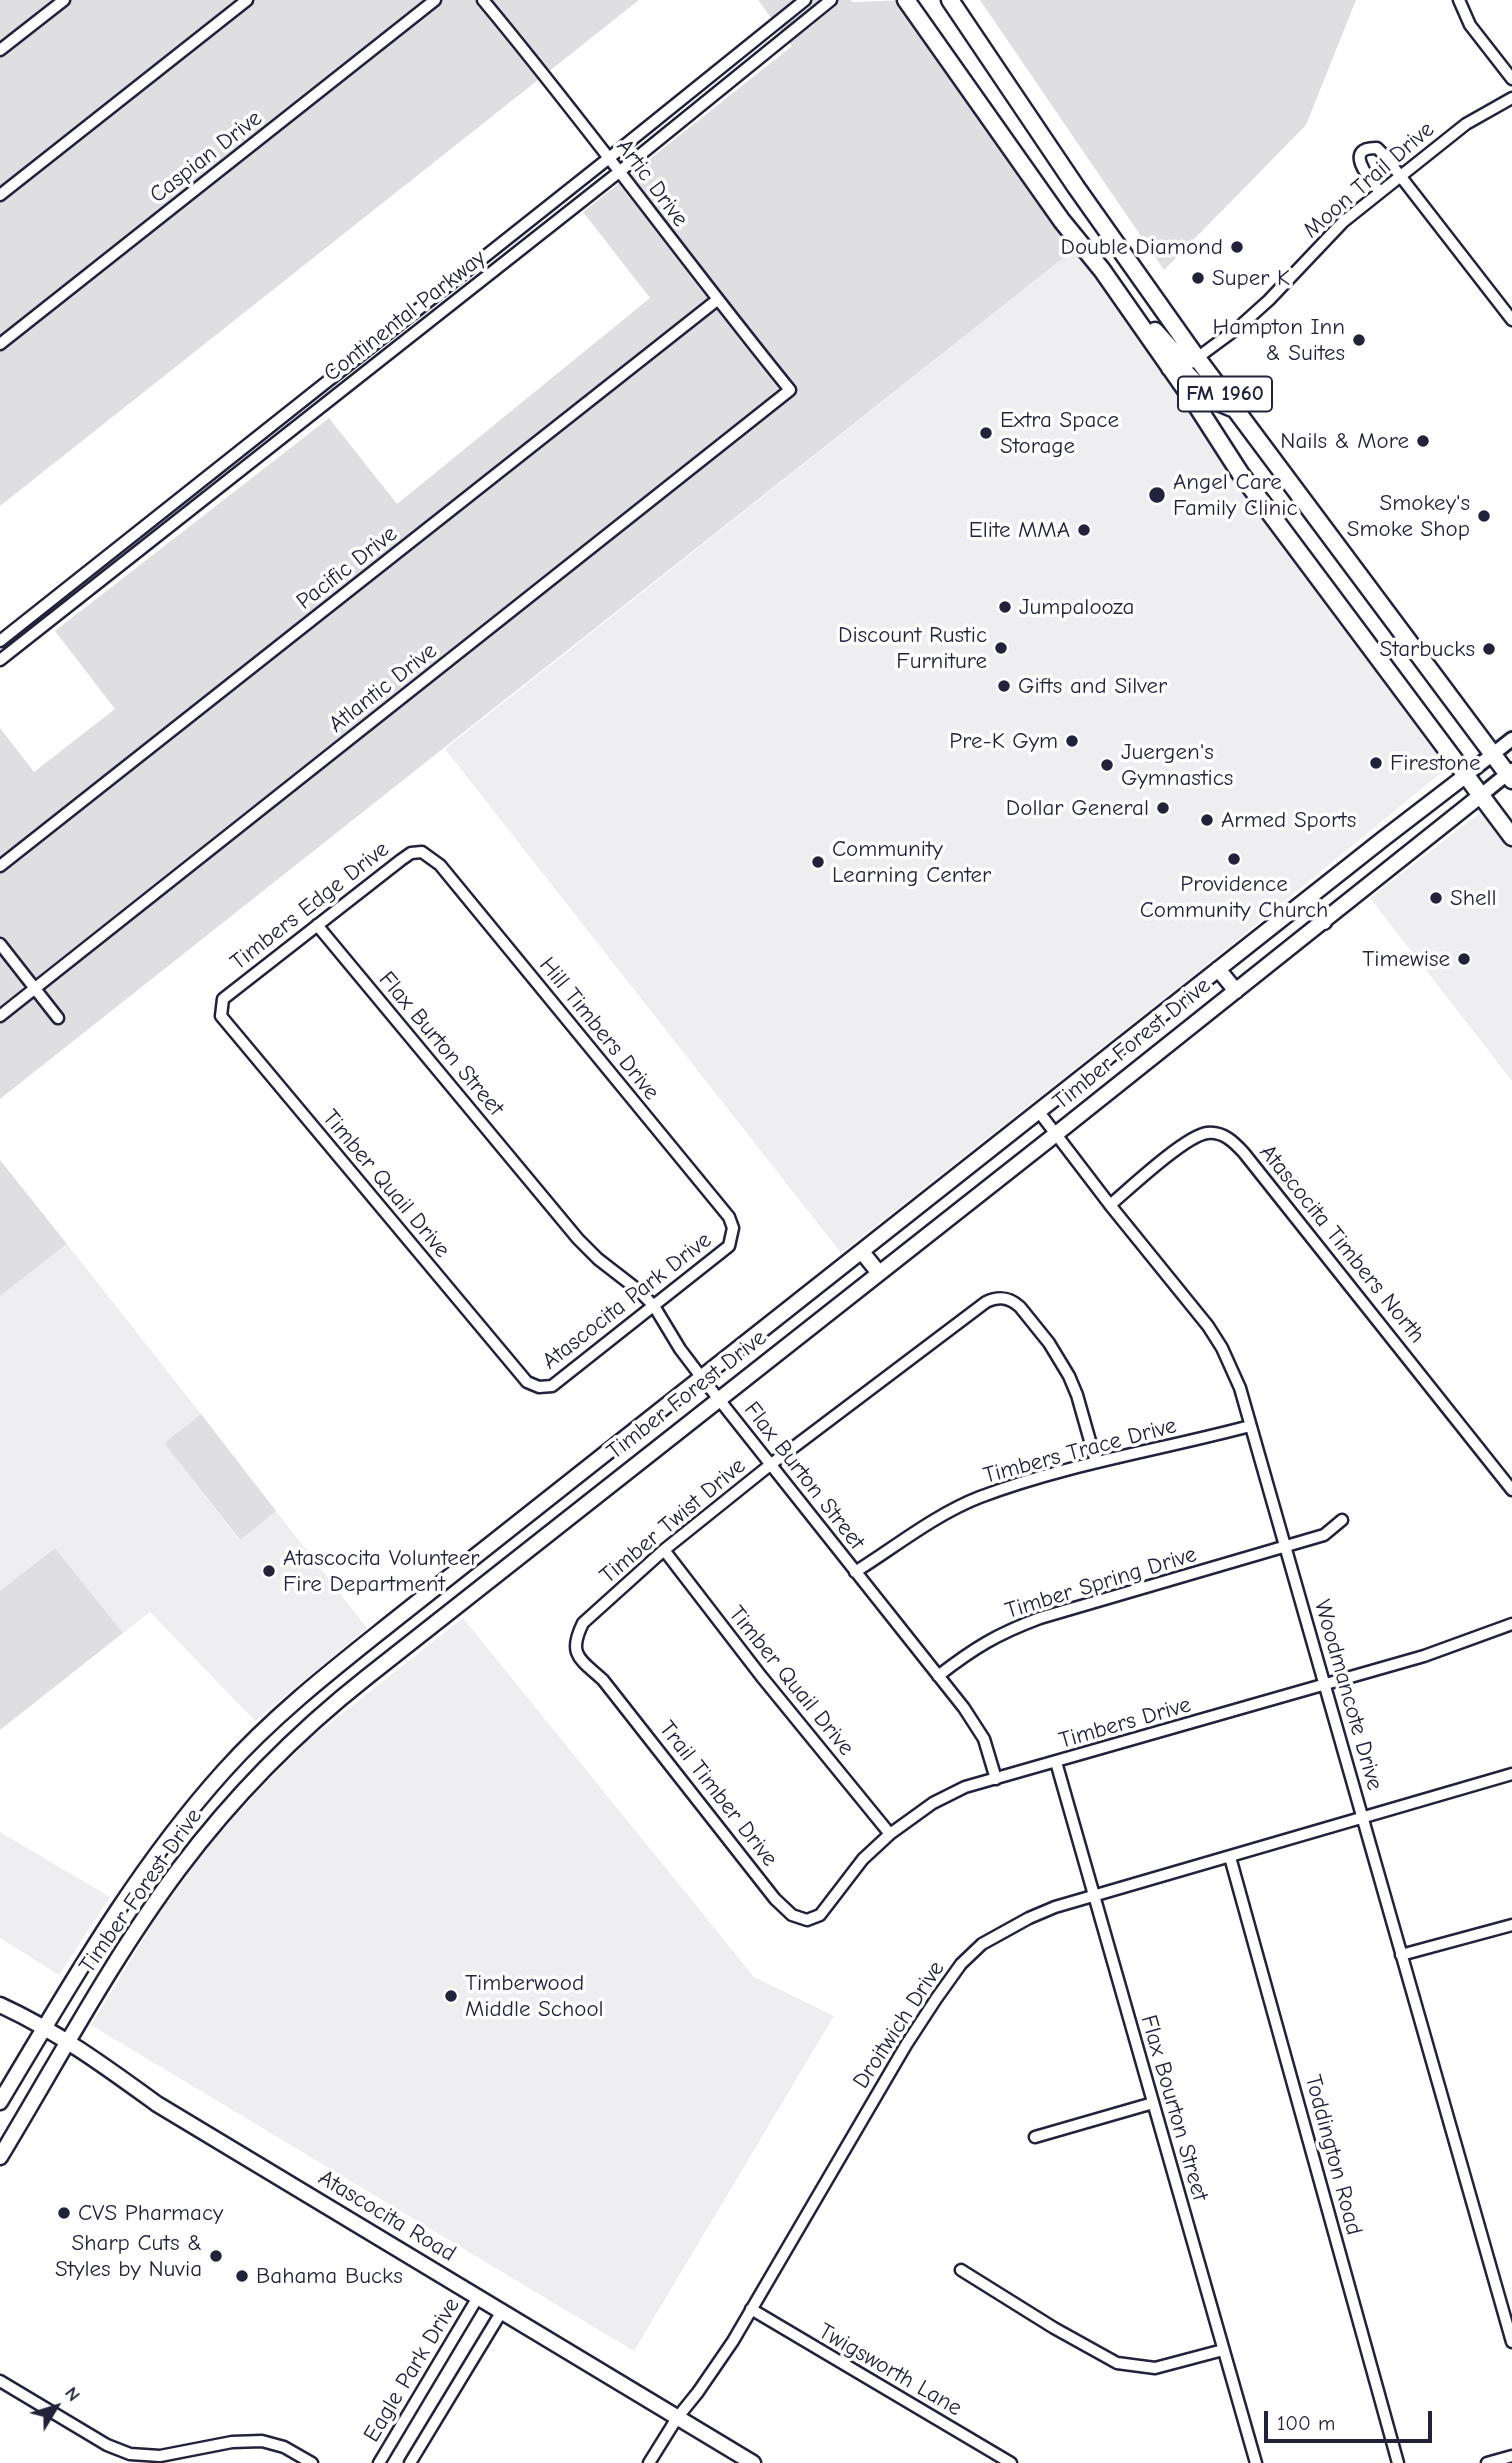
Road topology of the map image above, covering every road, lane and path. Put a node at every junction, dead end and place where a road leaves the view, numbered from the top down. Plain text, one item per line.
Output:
1 (64, 0) edge
2 (247, 0) edge
3 (435, 0) edge
4 (483, 0) edge
5 (805, 0) edge
6 (831, 0) edge
7 (906, 0) edge
8 (950, 0) edge
9 (1459, 0) edge
10 (0, 50) edge
11 (1512, 79) edge
12 (1512, 98) edge
13 (609, 158) junction
14 (619, 172) junction
15 (1401, 177) junction
16 (1380, 192) junction
17 (0, 195) edge
18 (717, 300) junction
19 (1512, 320) edge
20 (1140, 325) junction
21 (0, 344) edge
22 (1197, 358) junction
23 (1165, 369) junction
24 (790, 390) joint
25 (1237, 410) junction
26 (0, 640) edge
27 (0, 660) edge
28 (1512, 739) edge
29 (1493, 754) junction
30 (1510, 775) edge
31 (1465, 776) junction
32 (1480, 796) junction
33 (1512, 837) edge
34 (422, 852) joint
35 (0, 866) edge
36 (1307, 900) junction
37 (1324, 922) junction
38 (317, 925) junction
39 (0, 944) edge
40 (1219, 969) junction
41 (36, 988) junction
42 (1236, 991) junction
43 (225, 997) joint
44 (0, 1016) edge
45 (58, 1018) dead end
46 (1039, 1112) junction
47 (1056, 1134) junction
48 (1110, 1205) junction
49 (733, 1237) joint
50 (862, 1252) junction
51 (879, 1273) junction
52 (654, 1306) junction
53 (702, 1378) junction
54 (538, 1387) joint
55 (719, 1399) junction
56 (1250, 1426) junction
57 (1096, 1462) junction
58 (770, 1465) junction
59 (1512, 1490) edge
60 (1342, 1520) dead end
61 (1285, 1548) junction
62 (664, 1550) junction
63 (855, 1572) junction
64 (1512, 1624) edge
65 (938, 1676) junction
66 (1325, 1684) junction
67 (617, 1697) joint
68 (1056, 1762) junction
69 (1512, 1774) edge
70 (996, 1779) junction
71 (1363, 1818) junction
72 (890, 1834) junction
73 (1230, 1857) junction
74 (1094, 1895) junction
75 (790, 1914) joint
76 (1512, 1925) edge
77 (1401, 1955) junction
78 (0, 2005) edge
79 (45, 2028) junction
80 (69, 2042) junction
81 (0, 2102) edge
82 (1153, 2103) junction
83 (1035, 2137) dead end
84 (0, 2157) edge
85 (961, 2270) dead end
86 (478, 2297) junction
87 (751, 2309) junction
88 (502, 2311) junction
89 (1512, 2342) edge
90 (1223, 2350) junction
91 (0, 2381) edge
92 (677, 2418) junction
93 (1512, 2456) edge
94 (312, 2463) edge
95 (379, 2463) edge
96 (410, 2463) edge
97 (649, 2463) edge
98 (753, 2463) edge
99 (1011, 2463) edge
100 (1256, 2463) edge
101 (1398, 2463) edge
102 (1487, 2463) edge

1 - 10 street
2 - 17 street
3 - 21 street, Caspian Drive
4 - 13 street, Artic Drive
5 - 13 street, Continental Parkway
6 - 14 street, Continental Parkway
7 - 20 main road, FM 1960 / FM 1960
8 - 22 main road, FM 1960 / FM 1960
9 - 11 street
12 - 15 street, Moon Trail Drive
13 - 14 street, Artic Drive
13 - 26 street, Continental Parkway
14 - 18 street, Artic Drive
14 - 27 street, Continental Parkway
15 - 16 street, Moon Trail Drive
15 - 16 street
15 - 19 street
16 - 22 street, Moon Trail Drive
18 - 24 street, Artic Drive
18 - 35 street, Pacific Drive
20 - 22 main road
20 - 23 main road, FM 1960 / FM 1960
22 - 25 main road, FM 1960 / FM 1960
23 - 25 main road
23 - 31 main road, FM 1960 / FM 1960
24 - 41 street, Atlantic Drive
25 - 29 main road, FM 1960 / FM 1960
28 - 29 street, Timber Forest Drive
29 - 30 main road, FM 1960 / FM 1960
29 - 31 street, Timber Forest Drive
30 - 32 street, Timber Forest Drive
31 - 32 main road, FM 1960 / FM 1960
31 - 36 main road, Timber Forest Drive
32 - 33 main road, FM 1960 / FM 1960
32 - 37 main road, Timber Forest Drive
34 - 38 street, Timbers Edge Drive
34 - 49 street, Hill Timbers Drive
36 - 37 main road
36 - 40 main road, Timber Forest Drive
37 - 42 main road, Timber Forest Drive
38 - 43 street, Timbers Edge Drive
38 - 52 street, Flax Burton Street
39 - 41 street
40 - 42 main road
40 - 46 main road, Timber Forest Drive
41 - 44 street, Atlantic Drive
41 - 45 street
42 - 47 main road, Timber Forest Drive
43 - 54 street, Timber Quail Drive
46 - 47 street, Woodmancote Drive
46 - 50 main road, Timber Forest Drive
47 - 48 street, Woodmancote Drive
47 - 51 main road, Timber Forest Drive
48 - 56 street, Woodmancote Drive
48 - 59 street, Atascocita Timbers North
49 - 52 street, Atascocita Park Drive
50 - 51 main road
50 - 53 main road, Timber Forest Drive
51 - 55 main road, Timber Forest Drive
52 - 53 street, Flax Burton Street
52 - 54 street, Atascocita Park Drive
53 - 55 street, Flax Burton Street
53 - 79 main road, Timber Forest Drive
55 - 58 street, Flax Burton Street
55 - 80 main road, Timber Forest Drive
56 - 57 street, Timbers Trace Drive
56 - 61 street, Woodmancote Drive
57 - 58 street, Timber Twist Drive
57 - 63 street, Timbers Trace Drive
58 - 62 street, Timber Twist Drive
58 - 63 street, Flax Burton Street
60 - 61 street, Timber Spring Drive
61 - 65 street, Timber Spring Drive
61 - 66 street, Woodmancote Drive
62 - 67 street, Timber Twist Drive
62 - 72 street, Timber Quail Drive
63 - 65 street, Flax Burton Street
64 - 66 street, Timbers Drive
65 - 70 street, Flax Burton Street
66 - 68 street, Timbers Drive
66 - 71 street, Woodmancote Drive
67 - 75 street, Trail Timber Drive
68 - 70 street, Timbers Drive
68 - 74 street, Flax Bourton Street
69 - 71 street, Droitwich Drive
70 - 72 street, Timbers Drive
71 - 73 street, Droitwich Drive
71 - 77 street, Woodmancote Drive
72 - 75 street, Timbers Drive
73 - 74 street, Droitwich Drive
73 - 101 street, Toddington Road
74 - 82 street, Flax Bourton Street
74 - 87 street, Droitwich Drive
76 - 77 street
77 - 89 street, Woodmancote Drive
78 - 79 main road, Atascocita Road
79 - 80 main road, Atascocita Road
79 - 81 main road, Timber Forest Drive
80 - 84 main road, Timber Forest Drive
80 - 86 main road, Atascocita Road
82 - 83 street
82 - 90 street, Flax Bourton Street
85 - 90 street
86 - 88 main road, Atascocita Road
86 - 95 street, Eagle Park Drive
87 - 92 street, Droitwich Drive
87 - 99 street, Twigsworth Lane
88 - 92 main road, Atascocita Road
88 - 96 street, Eagle Park Drive
90 - 100 street, Flax Bourton Street
91 - 94 street
92 - 97 street, Droitwich Drive
92 - 98 main road, Atascocita Road
93 - 102 street

